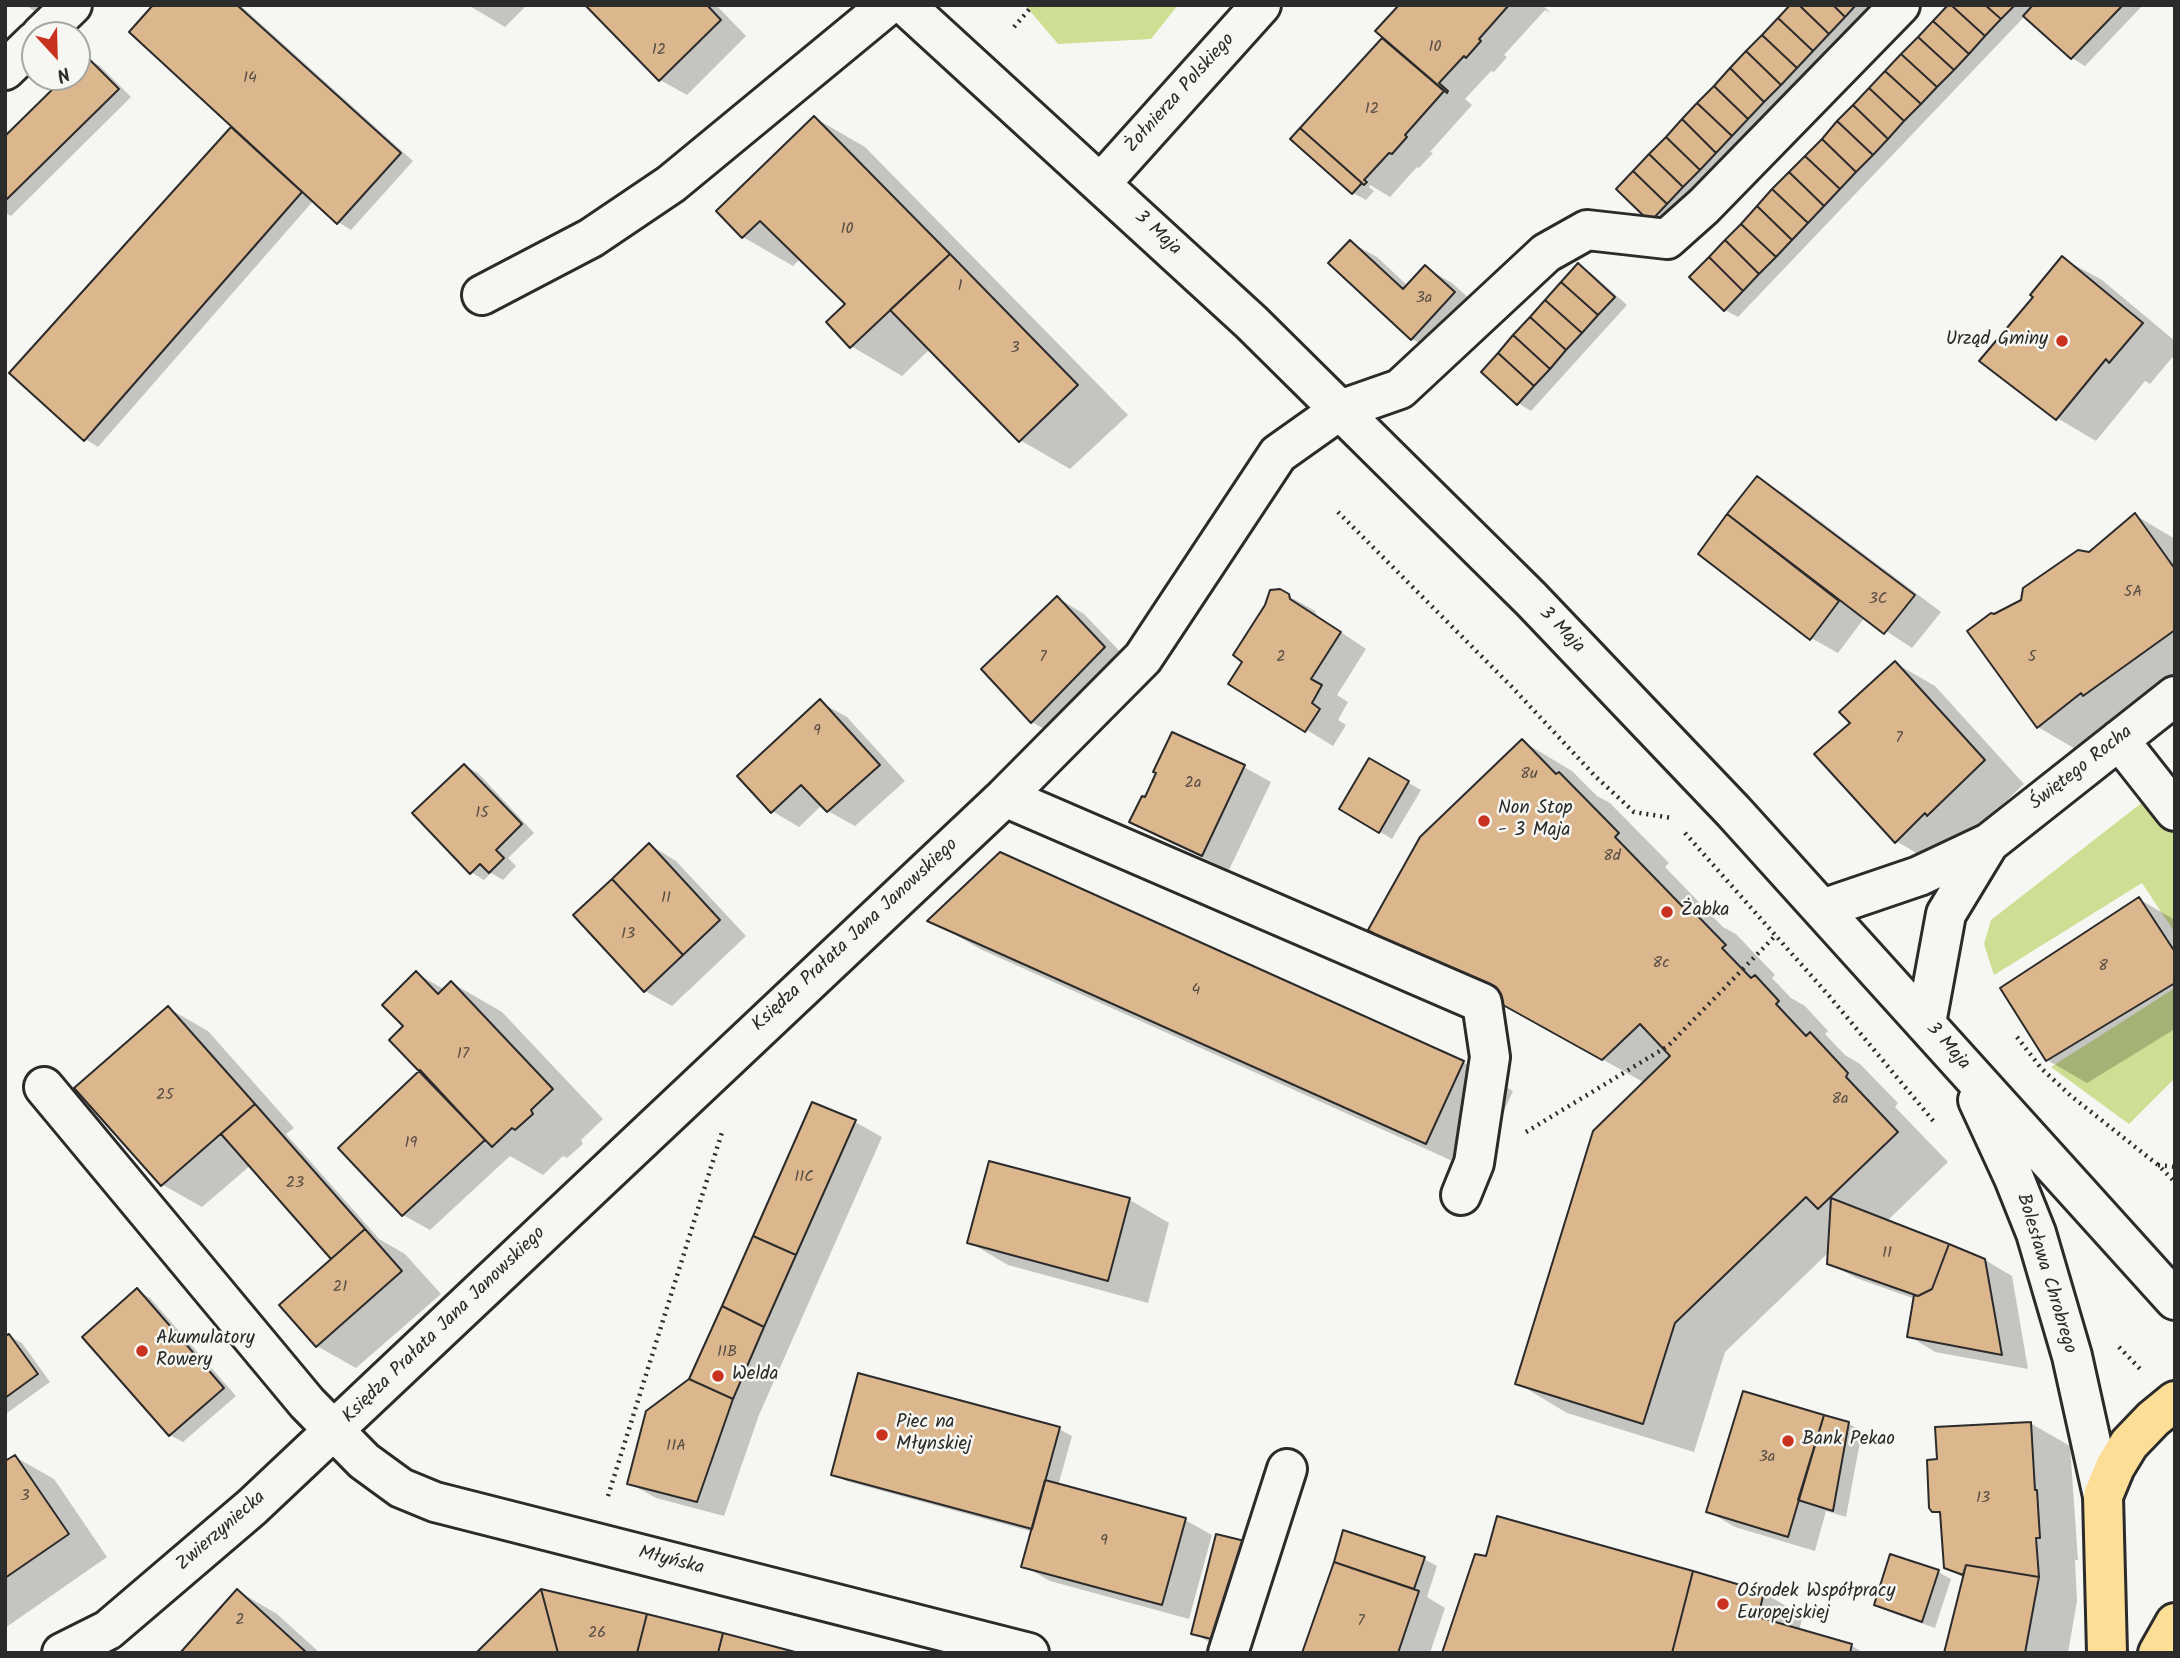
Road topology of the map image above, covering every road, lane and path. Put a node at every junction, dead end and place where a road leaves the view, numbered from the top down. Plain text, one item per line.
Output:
1 (72, 5) edge
2 (888, 5) edge
3 (905, 5) edge
4 (1033, 5) edge
5 (1261, 5) edge
6 (1900, 5) edge
7 (55, 21) edge
8 (1014, 27) dead end
9 (21, 55) edge
10 (5, 70) edge
11 (1101, 183) junction
12 (482, 295) dead end
13 (1340, 410) junction
14 (1338, 512) dead end
15 (2175, 696) edge
16 (2119, 740) junction
17 (1005, 797) junction
18 (2175, 811) edge
19 (1989, 843) junction
20 (1822, 909) junction
21 (1776, 935) junction
22 (1926, 1023) junction
23 (2017, 1037) dead end
24 (1958, 1061) junction
25 (44, 1087) dead end
26 (726, 1120) dead end
27 (1937, 1125) dead end
28 (2158, 1166) junction
29 (2175, 1167) edge
30 (1467, 1179) joint
31 (2175, 1182) edge
32 (2175, 1300) edge
33 (2114, 1343) dead end
34 (2145, 1374) dead end
35 (2175, 1401) edge
36 (334, 1431) junction
37 (1287, 1469) dead end
38 (608, 1496) dead end
39 (2103, 1496) junction
40 (2175, 1623) edge
41 (100, 1642) edge
42 (1004, 1650) edge
43 (62, 1653) edge
44 (1228, 1653) edge
45 (2107, 1653) edge
46 (2158, 1653) edge

1 - 7 street
2 - 12 street
3 - 11 street, 3 Maja
4 - 8 path
5 - 11 street, Żołnierza Polskiego
6 - 13 street, Księdza Prałata Jana Janowskiego
9 - 10 street
11 - 13 street, 3 Maja
13 - 17 street, Księdza Prałata Jana Janowskiego
13 - 20 street, 3 Maja
14 - 21 path
15 - 16 street, Świętego Rocha
16 - 18 street
16 - 19 street, Świętego Rocha
17 - 30 street
17 - 36 street, Księdza Prałata Jana Janowskiego
19 - 20 street, Świętego Rocha
19 - 22 street, Świętego Rocha
20 - 22 street, 3 Maja
21 - 27 path
21 - 30 path
22 - 24 street, 3 Maja
23 - 28 path
24 - 32 street, 3 Maja
24 - 39 street, Bolesława Chrobrego
25 - 36 street, Młyńska
26 - 38 path
28 - 29 path
28 - 31 path
33 - 34 path
35 - 39 main road, Bolesława Chrobrego
36 - 41 street, Zwierzyniecka
36 - 42 street, Młyńska
37 - 44 street
39 - 45 main road, Bolesława Chrobrego
40 - 46 main road
41 - 43 street, Zwierzyniecka

